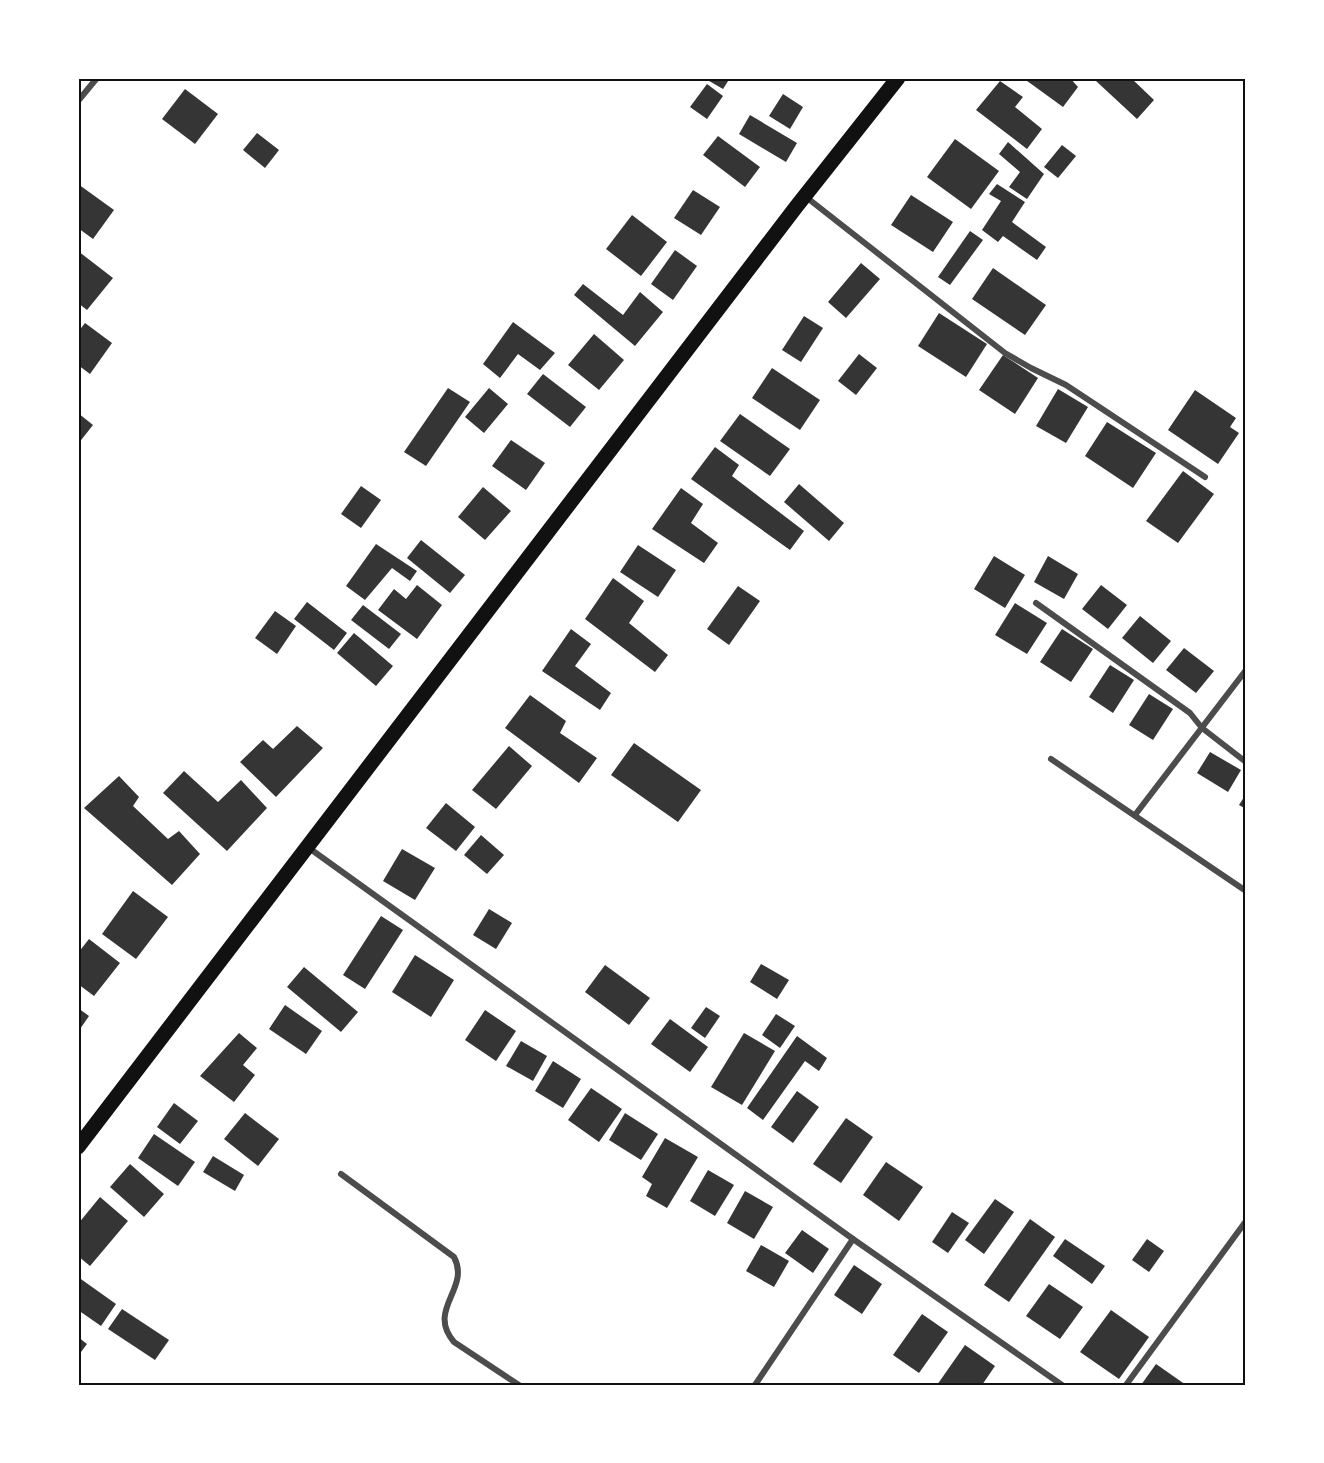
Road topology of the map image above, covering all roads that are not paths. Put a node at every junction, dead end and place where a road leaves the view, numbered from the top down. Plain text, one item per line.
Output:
1 (97, 78) edge
2 (898, 78) edge
3 (78, 101) edge
4 (805, 196) junction
5 (1205, 477) dead end
6 (1036, 603) dead end
7 (1246, 670) edge
8 (1202, 728) junction
9 (1051, 759) dead end
10 (1246, 762) edge
11 (1135, 815) junction
12 (309, 848) junction
13 (1246, 891) edge
14 (78, 1147) edge
15 (341, 1174) dead end
16 (1246, 1221) edge
17 (853, 1239) junction
18 (519, 1385) edge
19 (755, 1385) edge
20 (1062, 1385) edge
21 (1126, 1385) edge

1 - 3 street
2 - 4 highway
4 - 5 street
4 - 12 highway
6 - 8 street
7 - 8 street
8 - 10 street
8 - 11 street
9 - 11 street
11 - 13 street
12 - 14 highway
12 - 17 street
15 - 18 street
16 - 21 street
17 - 19 street
17 - 20 street

